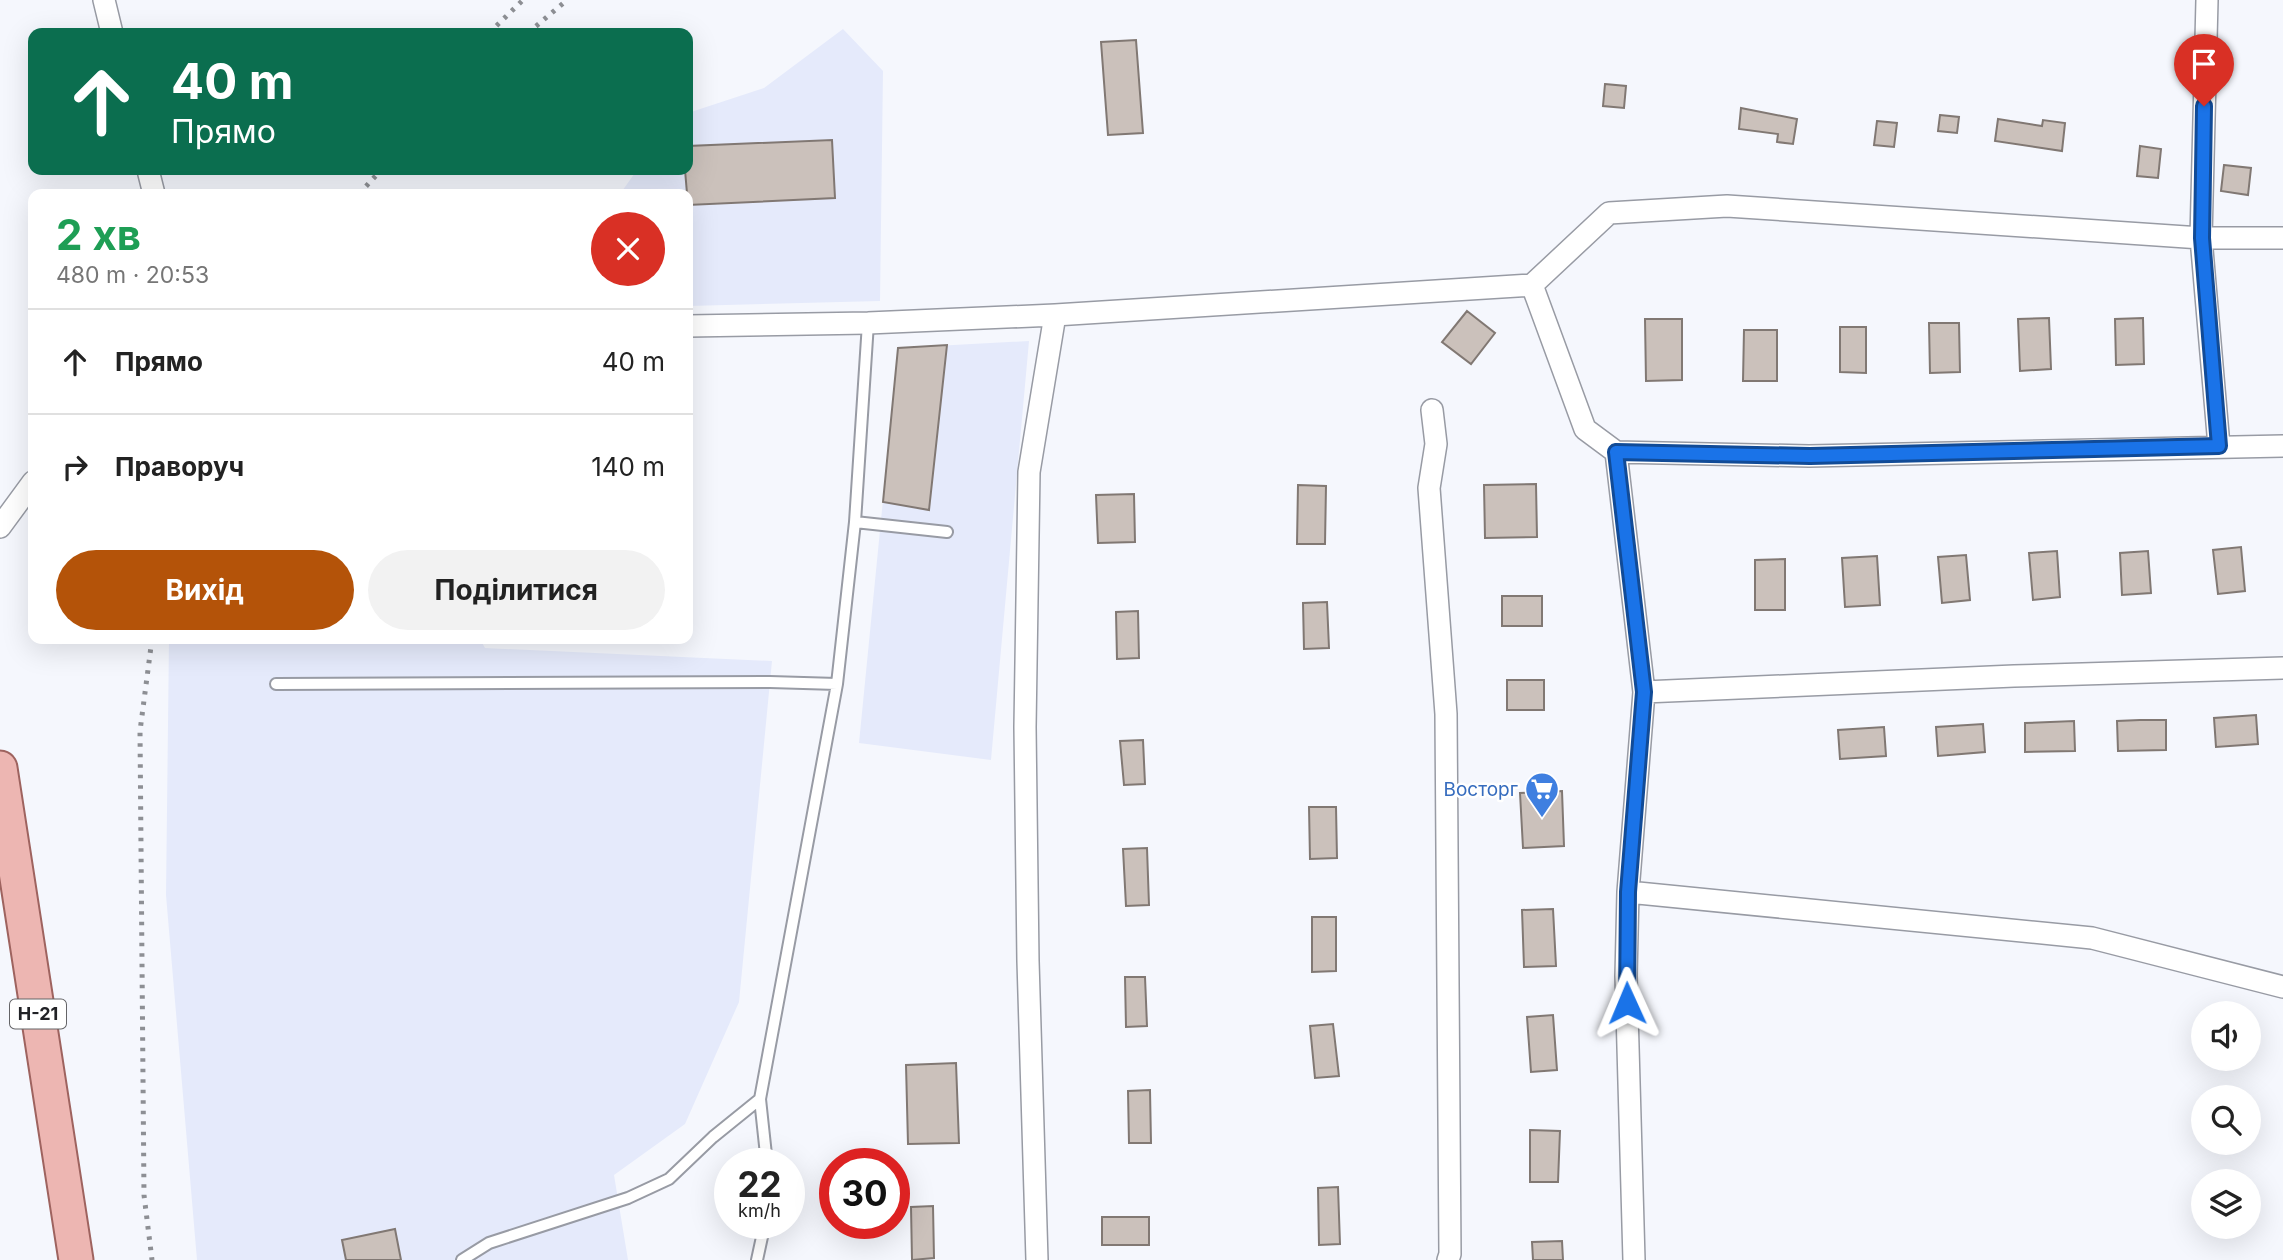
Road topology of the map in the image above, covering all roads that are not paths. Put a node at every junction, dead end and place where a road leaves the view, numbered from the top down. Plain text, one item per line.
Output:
1 (104, 0) edge
2 (2207, 0) edge
3 (111, 28) edge
4 (2202, 238) junction
5 (2283, 238) edge
6 (1532, 285) junction
7 (1055, 315) junction
8 (869, 323) junction
9 (693, 326) edge
10 (1432, 410) dead end
11 (2219, 446) junction
12 (2283, 446) edge
13 (1616, 452) junction
14 (28, 489) edge
15 (855, 522) junction
16 (0, 527) edge
17 (947, 531) dead end
18 (2283, 668) edge
19 (276, 684) dead end
20 (837, 684) junction
21 (1644, 692) junction
22 (0, 768) edge
23 (1628, 892) junction
24 (2283, 987) edge
25 (760, 1098) junction
26 (765, 1148) edge
27 (762, 1239) edge
28 (76, 1260) edge
29 (462, 1260) edge
30 (757, 1260) edge
31 (1037, 1260) edge
32 (1448, 1260) edge
33 (1634, 1260) edge

1 - 3 street
2 - 4 street
4 - 5 street
4 - 6 street
4 - 11 street
6 - 7 street
6 - 13 street
7 - 8 street
7 - 31 street
8 - 9 street
8 - 15 lane
10 - 32 street
11 - 12 street
11 - 13 street
13 - 21 street
14 - 16 street
15 - 17 lane
15 - 20 lane
18 - 21 street
19 - 20 lane
20 - 25 lane
21 - 23 street
22 - 28 main road, Н-21
23 - 24 street
23 - 33 street
25 - 26 lane
25 - 29 lane
27 - 30 lane

